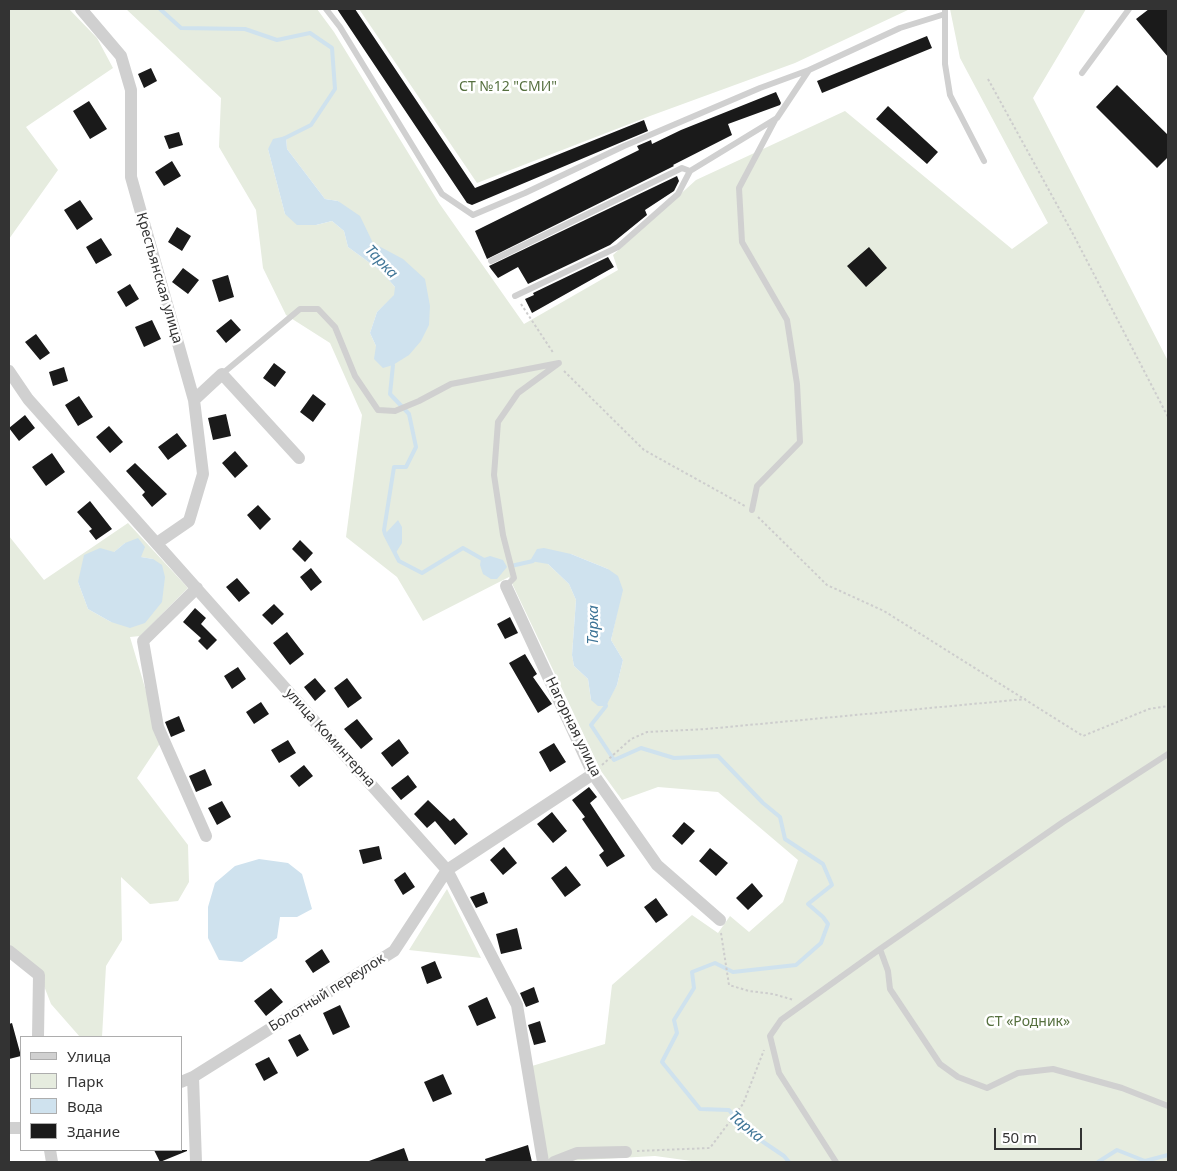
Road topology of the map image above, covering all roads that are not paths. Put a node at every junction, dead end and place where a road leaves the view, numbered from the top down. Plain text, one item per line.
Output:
1 (81, 9) edge
2 (326, 9) edge
3 (1129, 9) edge
4 (945, 11) edge
5 (809, 70) junction
6 (1082, 73) dead end
7 (777, 118) junction
8 (984, 161) dead end
9 (690, 171) junction
10 (491, 261) dead end
11 (515, 296) road end
12 (9, 371) edge
13 (222, 374) junction
14 (194, 400) junction
15 (298, 458) dead end
16 (752, 510) road end
17 (157, 543) junction
18 (510, 582) joint
19 (197, 588) junction
20 (1168, 754) edge
21 (594, 774) junction
22 (206, 836) dead end
23 (446, 870) junction
24 (720, 920) dead end
25 (880, 949) junction
26 (9, 952) edge
27 (38, 1036) edge
28 (187, 1080) edge
29 (1168, 1106) edge
30 (626, 1152) road end
31 (196, 1162) edge
32 (543, 1162) edge
33 (554, 1162) edge
34 (836, 1162) edge

1 - 14 street, Крестьянская улица
2 - 5 lane
3 - 6 lane
4 - 5 lane
4 - 8 lane
5 - 7 lane
7 - 9 lane
7 - 16 lane
9 - 10 lane
9 - 11 lane
12 - 17 street, улица Коминтерна
13 - 14 street
13 - 15 street
13 - 18 lane
14 - 17 street, Крестьянская улица
17 - 19 street, улица Коминтерна
18 - 21 street, Нагорная улица
19 - 22 street
19 - 23 street, улица Коминтерна
20 - 25 lane
21 - 23 street, Болотный переулок
21 - 24 street, Нагорная улица
23 - 28 street, Болотный переулок
23 - 32 street, улица Коминтерна
25 - 29 lane
25 - 34 lane
26 - 27 street
28 - 31 street
30 - 33 street

